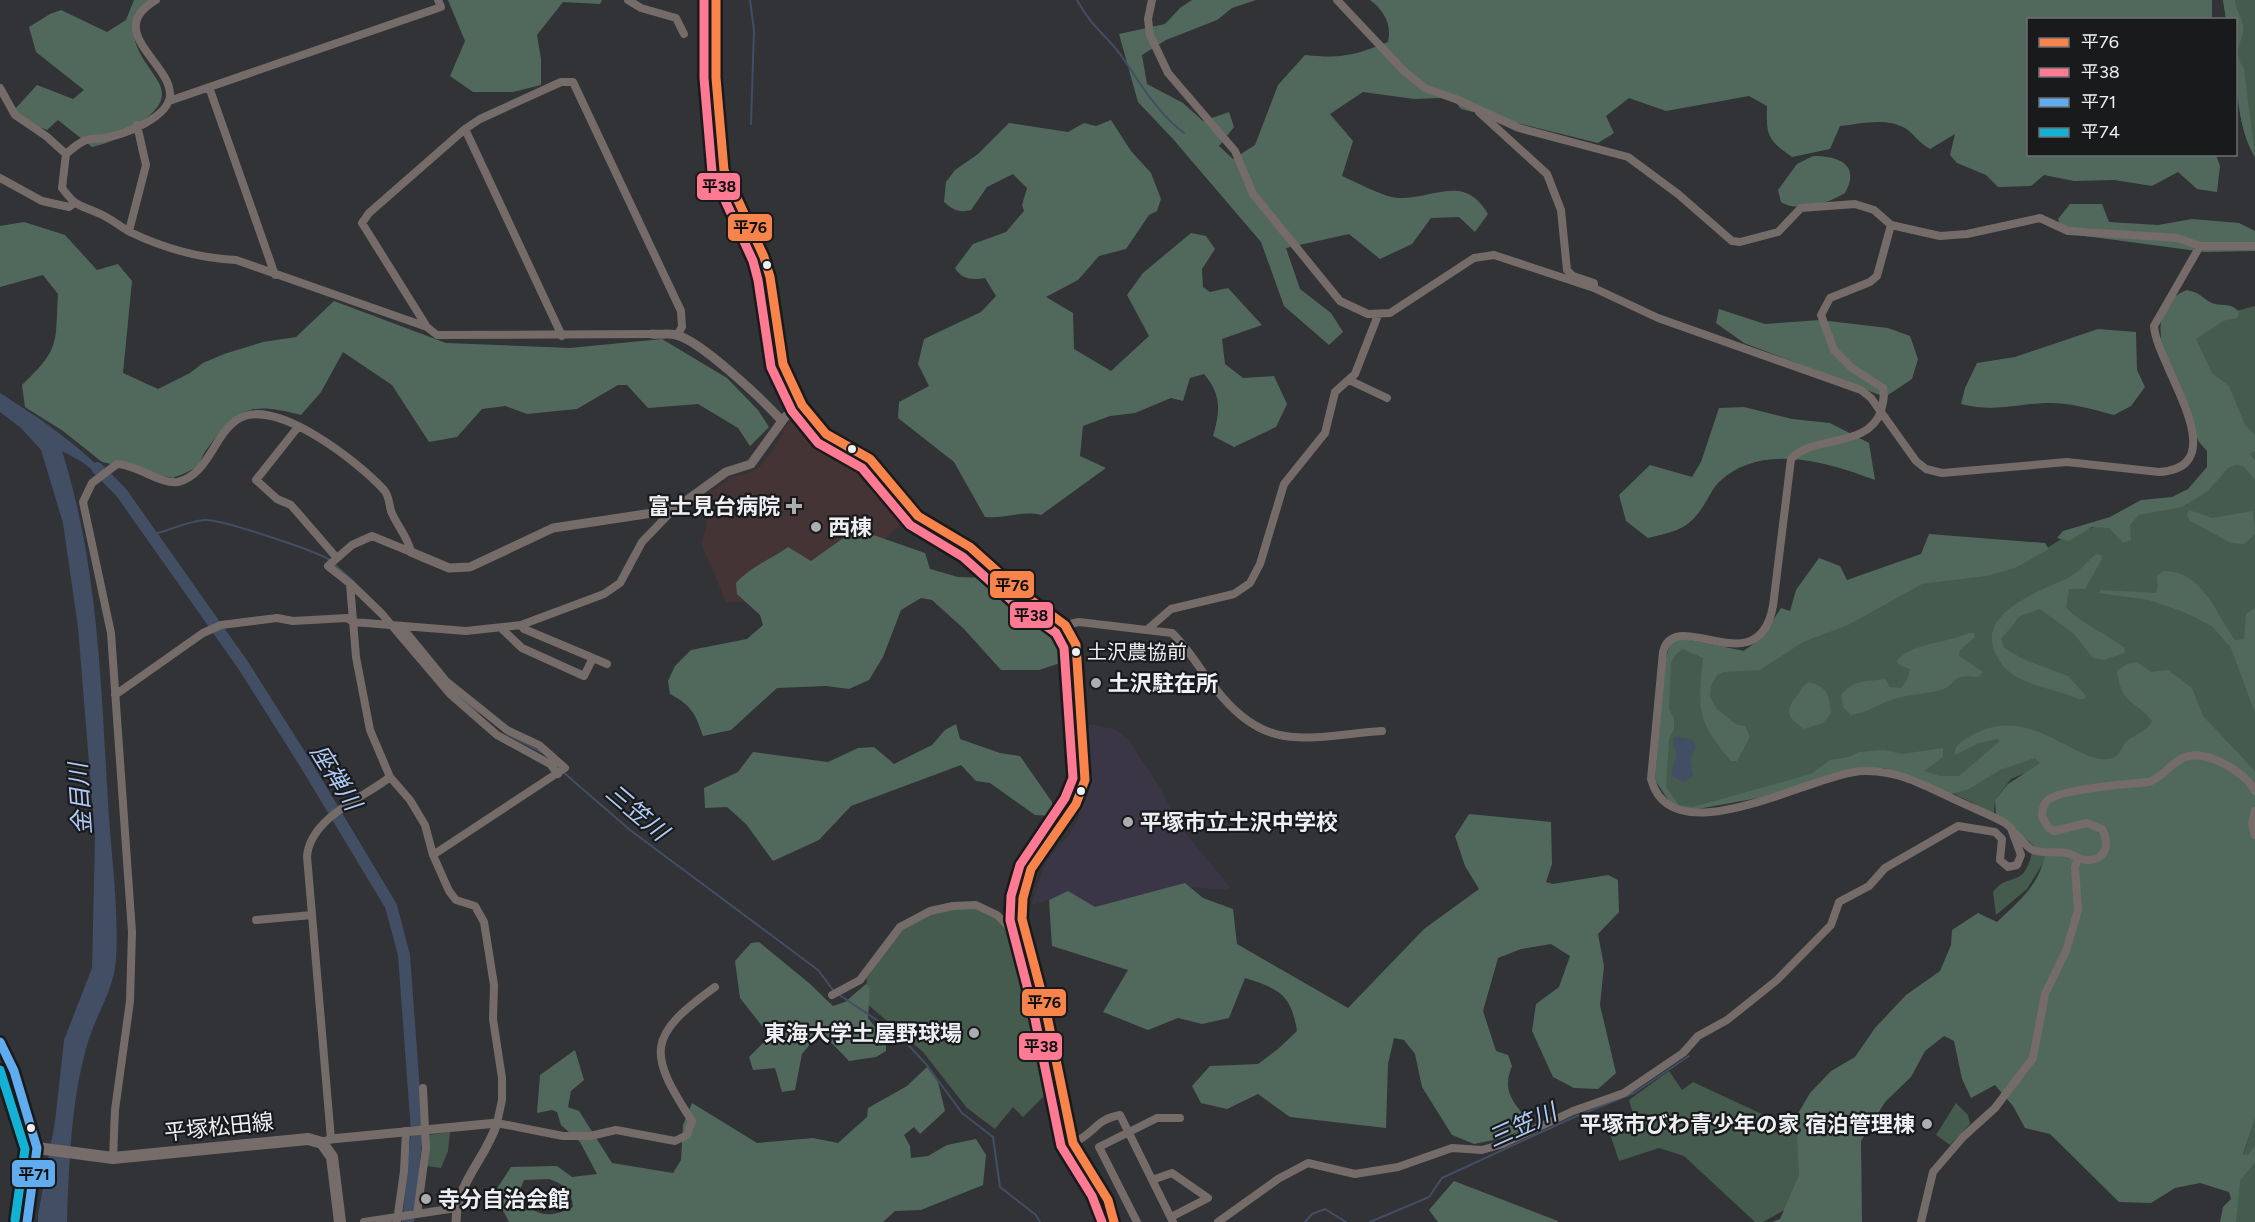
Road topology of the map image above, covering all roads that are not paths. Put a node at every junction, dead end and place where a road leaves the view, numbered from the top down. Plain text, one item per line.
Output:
1 (156, 0) edge
2 (438, 0) edge
3 (628, 0) edge
4 (716, 0) edge
5 (1152, 0) edge
6 (1337, 0) edge
7 (684, 34) dead end
8 (209, 87) junction
9 (0, 88) edge
10 (169, 101) junction
11 (1476, 108) junction
12 (137, 126) junction
13 (465, 129) junction
14 (66, 154) junction
15 (0, 178) edge
16 (62, 188) junction
17 (73, 204) junction
18 (58, 205) junction
19 (1891, 225) junction
20 (129, 231) junction
21 (2200, 246) junction
22 (2255, 246) edge
23 (275, 274) junction
24 (1594, 288) junction
25 (1378, 315) junction
26 (427, 327) junction
27 (652, 334) joint
28 (677, 335) junction
29 (562, 336) junction
30 (1349, 380) junction
31 (1387, 398) dead end
32 (802, 405) junction
33 (1881, 410) junction
34 (782, 421) junction
35 (298, 428) junction
36 (668, 510) junction
37 (648, 514) junction
38 (655, 526) junction
39 (411, 552) junction
40 (336, 557) junction
41 (350, 584) junction
42 (353, 622) junction
43 (390, 625) junction
44 (520, 625) junction
45 (1065, 625) junction
46 (400, 626) junction
47 (501, 628) junction
48 (1148, 629) junction
49 (593, 658) junction
50 (607, 664) dead end
51 (116, 695) junction
52 (1382, 731) dead end
53 (558, 774) junction
54 (390, 777) junction
55 (2255, 790) edge
56 (2255, 811) edge
57 (2011, 828) junction
58 (2255, 835) edge
59 (433, 855) junction
60 (2078, 858) junction
61 (312, 915) junction
62 (256, 920) dead end
63 (1027, 941) junction
64 (715, 987) dead end
65 (832, 995) dead end
66 (0, 1042) edge
67 (423, 1088) dead end
68 (1180, 1119) dead end
69 (497, 1123) junction
70 (424, 1130) junction
71 (406, 1131) junction
72 (1128, 1133) junction
73 (326, 1141) junction
74 (1073, 1143) junction
75 (37, 1148) junction
76 (106, 1157) junction
77 (1152, 1180) junction
78 (456, 1208) junction
79 (417, 1214) junction
80 (398, 1219) edge
81 (1172, 1219) edge
82 (27, 1222) edge
83 (340, 1222) edge
84 (364, 1222) edge
85 (456, 1222) edge
86 (1114, 1222) edge
87 (1137, 1222) edge
88 (1218, 1222) edge
89 (1922, 1222) edge

1 - 10 street
2 - 8 street
3 - 7 street
4 - 32 street
5 - 25 street
6 - 11 street
8 - 10 street
8 - 23 street
9 - 14 street
10 - 12 street
11 - 19 street
11 - 24 street
12 - 14 street
12 - 20 street
13 - 26 street
13 - 28 street
13 - 29 street
14 - 16 street
15 - 18 street
16 - 17 street
16 - 18 street
17 - 18 street
17 - 20 street
19 - 21 street
19 - 33 street
20 - 23 street
21 - 22 street
21 - 33 street
23 - 26 street
24 - 25 street
24 - 33 street
25 - 30 street
26 - 29 street
27 - 28 street
27 - 29 street
28 - 34 street
30 - 31 street
30 - 48 street
32 - 34 street
32 - 45 street
33 - 57 street
34 - 36 street
35 - 39 street
35 - 40 street
35 - 51 street
36 - 37 street
36 - 38 street
37 - 38 street
37 - 39 street
38 - 44 street
39 - 40 street
40 - 41 street
41 - 42 street
41 - 43 street
42 - 43 street
42 - 51 street
42 - 54 street
43 - 46 street
43 - 53 street
44 - 47 street
44 - 49 street
45 - 48 street
45 - 63 street
46 - 47 street
46 - 53 street
47 - 49 street
48 - 52 street
49 - 50 street
51 - 76 street
53 - 59 street
54 - 59 street
54 - 61 street
55 - 60 street
56 - 58 street
57 - 60 street
57 - 88 street
59 - 69 street
60 - 89 street
61 - 62 street
61 - 73 street
63 - 65 street
63 - 74 street
64 - 69 street
66 - 75 main road
67 - 70 street
68 - 72 street
69 - 70 street
69 - 78 street
70 - 71 street
70 - 79 street
71 - 73 street
71 - 80 street
72 - 74 street
72 - 77 street
72 - 87 street
73 - 76 main road, 平塚松田線
73 - 83 main road
74 - 86 street
75 - 76 main road, 平塚松田線
75 - 82 main road
77 - 81 street
77 - 81 street
78 - 79 street
78 - 85 street
79 - 80 street
80 - 84 street

